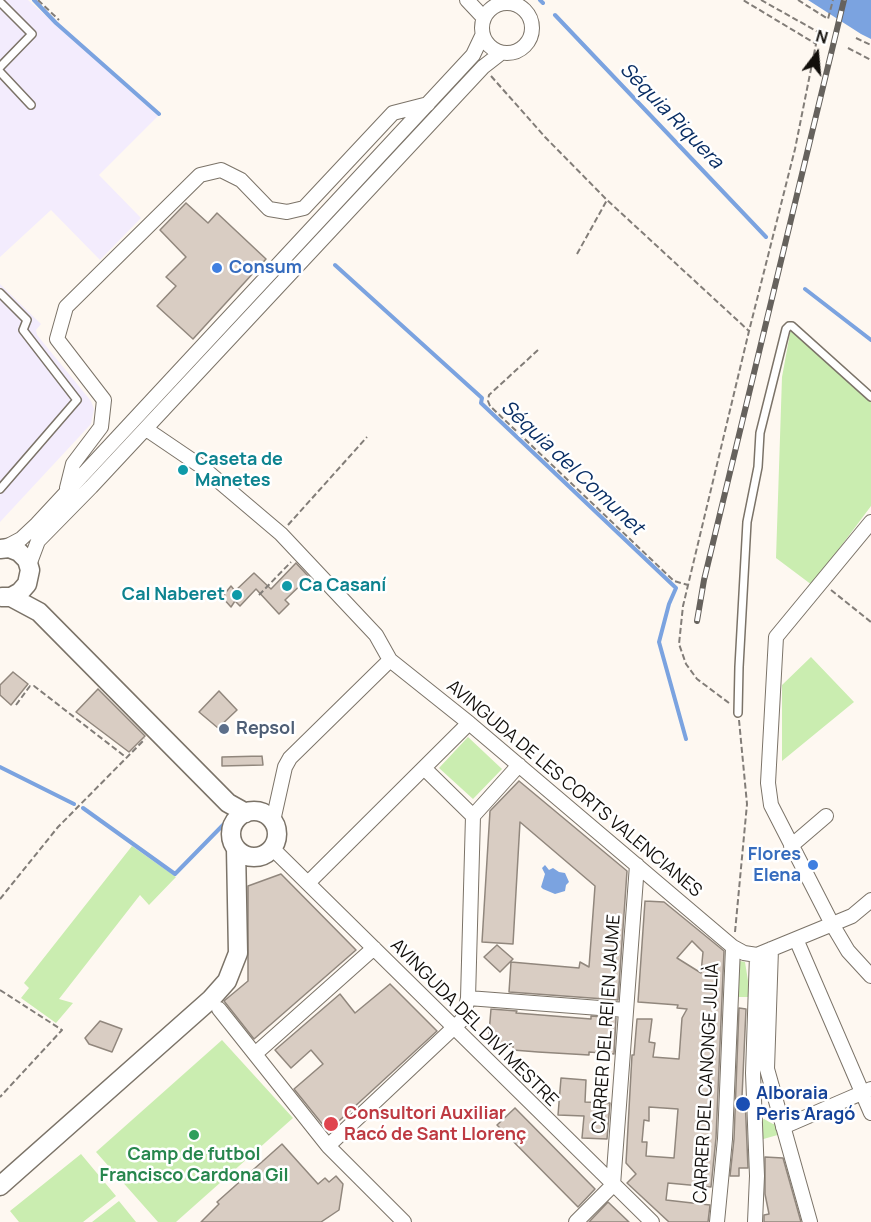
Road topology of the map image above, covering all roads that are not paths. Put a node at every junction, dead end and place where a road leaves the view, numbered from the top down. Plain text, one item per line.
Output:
1 (467, 0) edge
2 (499, 1) edge
3 (0, 2) edge
4 (483, 18) junction
5 (482, 36) junction
6 (501, 53) junction
7 (0, 67) edge
8 (0, 72) edge
9 (428, 104) junction
10 (30, 105) dead end
11 (0, 294) edge
12 (871, 397) edge
13 (146, 429) junction
14 (0, 489) edge
15 (66, 491) junction
16 (871, 522) edge
17 (2, 548) edge
18 (29, 565) junction
19 (27, 584) junction
20 (5, 597) edge
21 (39, 612) junction
22 (390, 660) junction
23 (738, 713) road end
24 (469, 723) junction
25 (519, 765) junction
26 (424, 768) junction
27 (473, 816) junction
28 (826, 816) dead end
29 (240, 818) junction
30 (273, 821) junction
31 (791, 846) junction
32 (272, 848) junction
33 (243, 852) junction
34 (637, 865) junction
35 (308, 883) junction
36 (871, 900) edge
37 (832, 924) junction
38 (796, 939) junction
39 (733, 947) junction
40 (374, 948) junction
41 (771, 949) junction
42 (757, 955) junction
43 (871, 976) edge
44 (468, 998) junction
45 (219, 1009) dead end
46 (626, 1010) junction
47 (454, 1028) junction
48 (255, 1054) junction
49 (867, 1091) edge
50 (871, 1113) edge
51 (783, 1127) junction
52 (328, 1146) junction
53 (613, 1185) junction
54 (0, 1186) edge
55 (404, 1222) edge
56 (576, 1222) edge
57 (652, 1222) edge
58 (717, 1222) edge
59 (755, 1222) edge
60 (810, 1222) edge

1 - 4 street
2 - 4 street
2 - 6 street
3 - 7 lane
4 - 5 street
5 - 6 street
5 - 9 street
6 - 13 street
8 - 10 lane
9 - 15 street
9 - 15 street
11 - 14 lane
12 - 23 lane
13 - 18 street
13 - 22 street
15 - 17 street
16 - 31 street
17 - 18 street
18 - 19 street
19 - 20 street
19 - 21 street
20 - 21 street
21 - 29 street
22 - 24 street, AVINGUDA DE LES CORTS VALENCIANES
22 - 30 street
24 - 25 street, AVINGUDA DE LES CORTS VALENCIANES
24 - 26 street
25 - 27 street
25 - 34 street, AVINGUDA DE LES CORTS VALENCIANES
26 - 27 street
26 - 35 street
27 - 44 street
28 - 31 street
29 - 30 street
29 - 33 street
30 - 32 street
31 - 37 street
32 - 33 street
32 - 35 street, AVINGUDA DEL DIVÍ MESTRE
33 - 54 street
34 - 39 street, AVINGUDA DE LES CORTS VALENCIANES
34 - 46 street, CARRER DEL REI EN JAUME
35 - 40 street, AVINGUDA DEL DIVÍ MESTRE
36 - 37 street
37 - 38 street
37 - 43 street
38 - 41 street
38 - 49 street
39 - 42 street
39 - 58 street, CARRER DEL CANONGE JULIÀ
40 - 47 street, AVINGUDA DEL DIVÍ MESTRE
40 - 48 street
41 - 42 street
41 - 51 street
42 - 59 street
44 - 46 street
44 - 47 street
45 - 48 street
46 - 53 street, CARRER DEL REI EN JAUME
47 - 52 street
47 - 53 street, AVINGUDA DEL DIVÍ MESTRE
48 - 52 street
49 - 50 street
49 - 51 street
51 - 60 street
52 - 55 street
53 - 56 street
53 - 57 street, AVINGUDA DEL DIVÍ MESTRE

